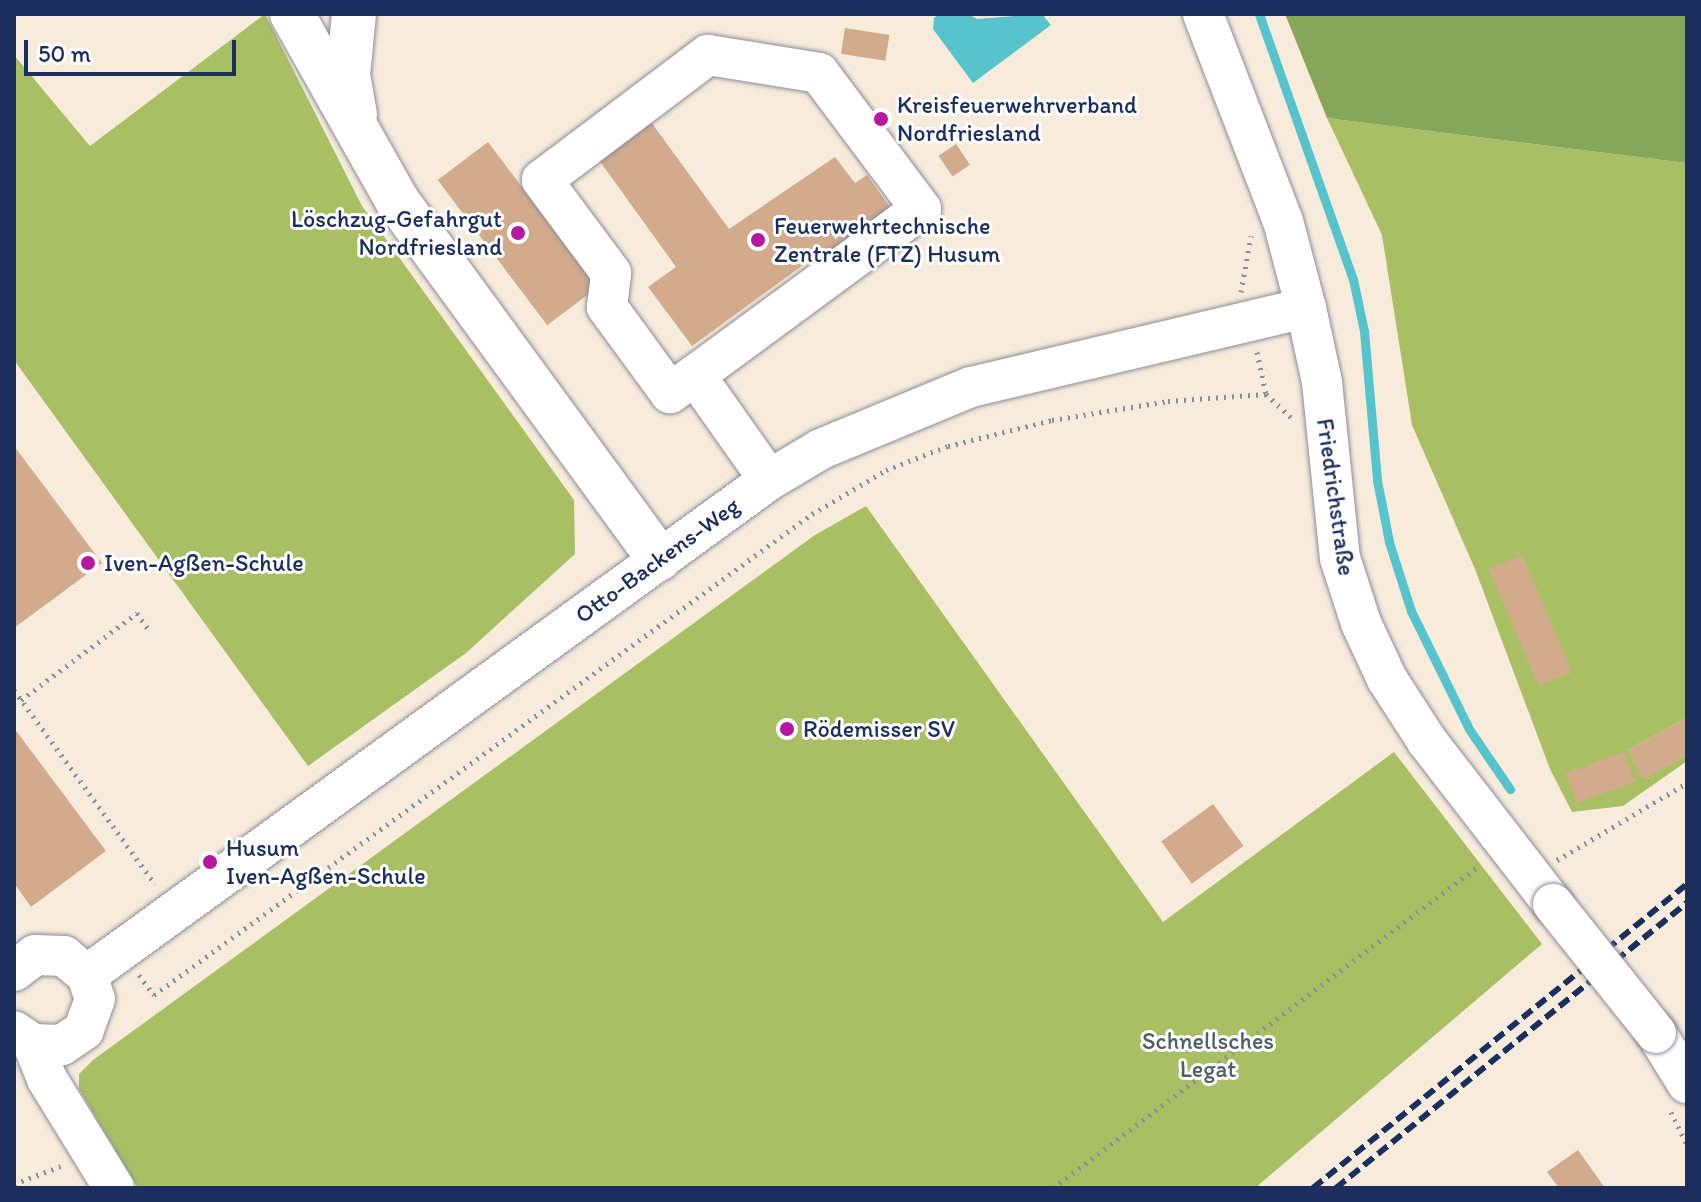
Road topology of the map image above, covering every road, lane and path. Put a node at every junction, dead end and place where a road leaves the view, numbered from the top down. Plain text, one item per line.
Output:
1 (292, 14) edge
2 (354, 14) edge
3 (1203, 14) edge
4 (358, 136) junction
5 (1253, 227) dead end
6 (1306, 308) junction
7 (1250, 322) junction
8 (695, 375) junction
9 (1266, 394) junction
10 (1298, 428) dead end
11 (769, 480) junction
12 (659, 559) junction
13 (149, 630) dead end
14 (14, 690) edge
15 (21, 700) junction
16 (1687, 783) edge
17 (1493, 856) dead end
18 (1542, 890) junction
19 (174, 911) junction
20 (120, 950) junction
21 (14, 971) edge
22 (87, 975) junction
23 (24, 1038) edge
24 (1687, 1083) edge
25 (92, 1153) junction
26 (14, 1184) edge
27 (114, 1188) edge
28 (1053, 1188) edge

1 - 4 highway
2 - 4 highway
3 - 6 street, Friedrichstraße
4 - 12 highway
5 - 7 path
6 - 7 street, Otto-Backens-Weg
6 - 18 street, Friedrichstraße
7 - 9 path
7 - 11 street, Otto-Backens-Weg
8 - 8 street
8 - 11 street
9 - 10 path
9 - 20 path
11 - 12 street, Otto-Backens-Weg
12 - 19 street, Otto-Backens-Weg
13 - 15 path
14 - 15 path
15 - 19 path
16 - 18 path
17 - 28 path
18 - 24 street, Friedrichstraße, bridge
19 - 20 street, Otto-Backens-Weg
20 - 22 street, Otto-Backens-Weg
21 - 22 street
22 - 23 street
23 - 25 street
25 - 26 path
25 - 27 street

